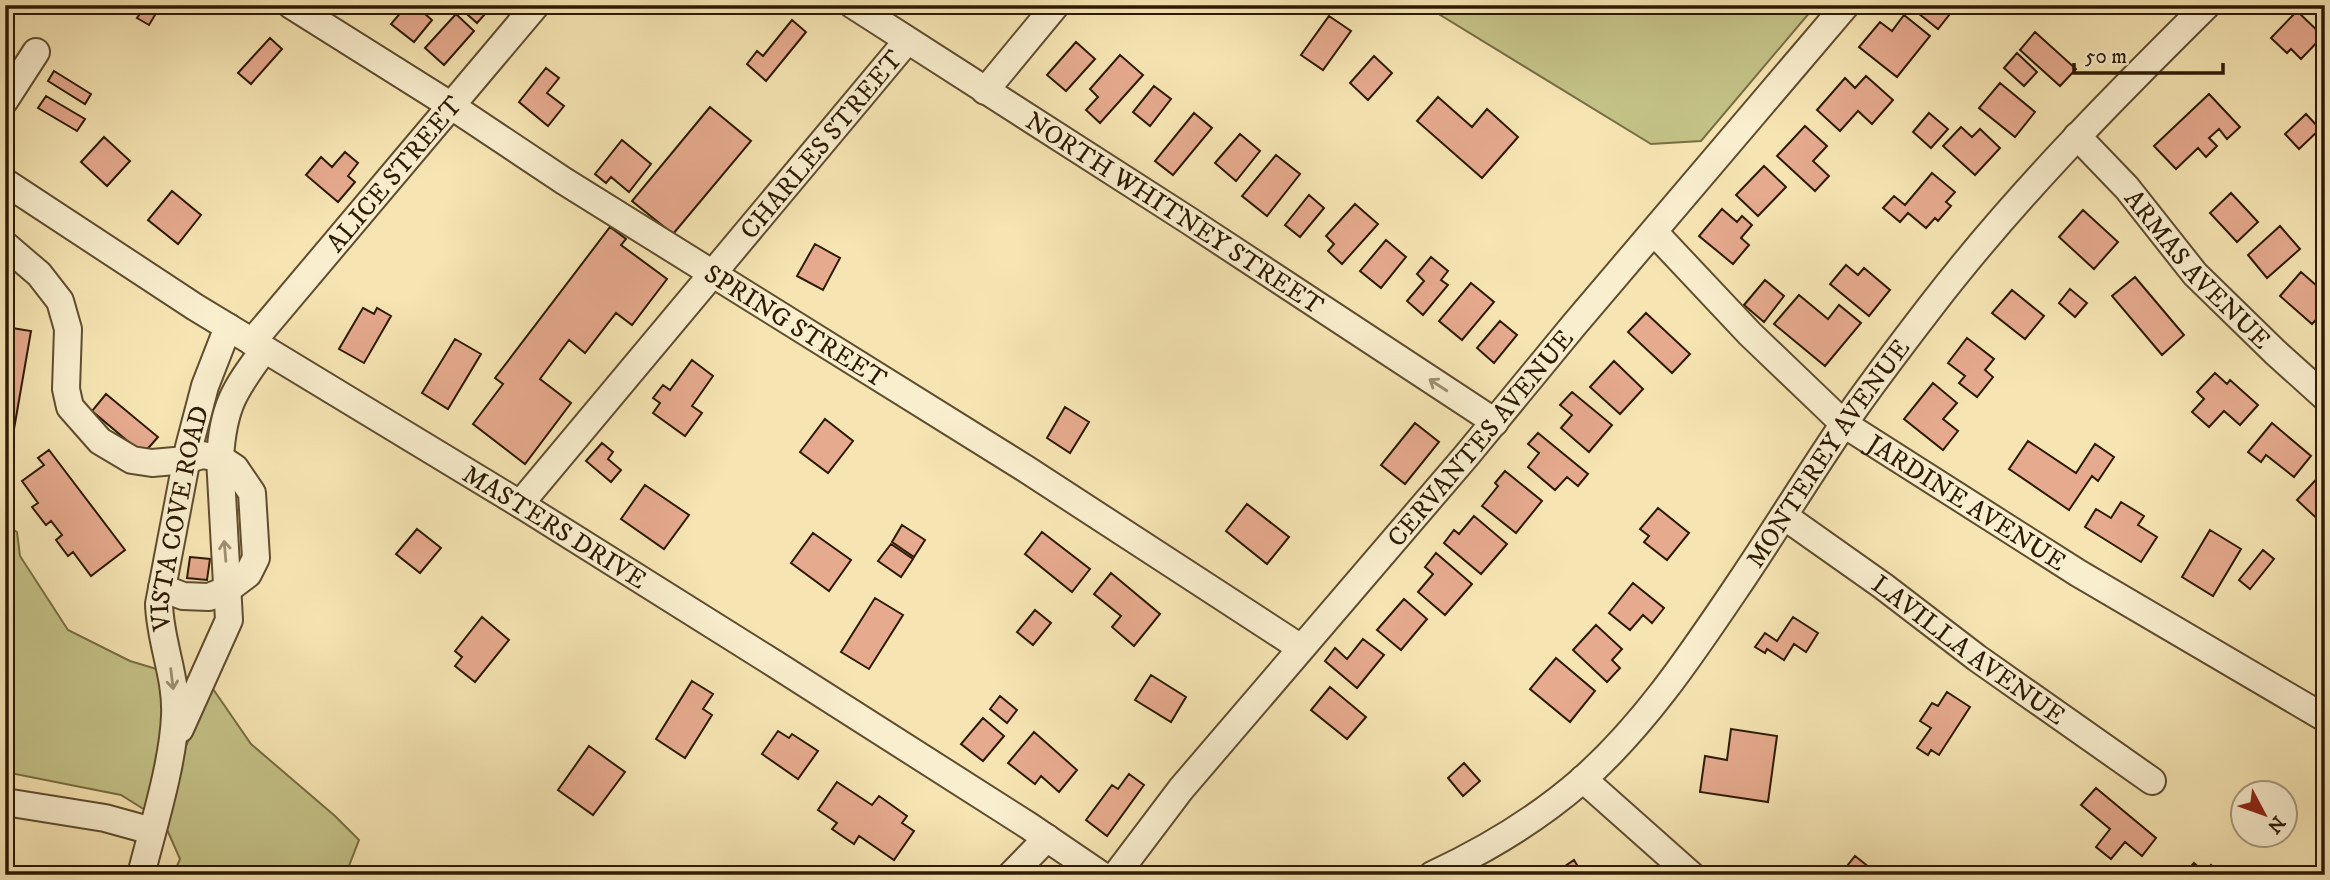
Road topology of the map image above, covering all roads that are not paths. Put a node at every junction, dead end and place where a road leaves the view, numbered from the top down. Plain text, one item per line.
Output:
1 (291, 5) edge
2 (536, 5) edge
3 (1056, 5) edge
4 (1846, 5) edge
5 (2207, 5) edge
6 (865, 9) edge
7 (907, 41) junction
8 (36, 52) dead end
9 (985, 91) junction
10 (5, 100) edge
11 (450, 105) junction
12 (2077, 136) junction
13 (5, 182) edge
14 (1654, 232) junction
15 (5, 244) edge
16 (713, 275) junction
17 (228, 327) junction
18 (258, 346) junction
19 (2325, 397) edge
20 (1495, 422) junction
21 (1844, 424) junction
22 (220, 458) junction
23 (186, 460) junction
24 (520, 504) junction
25 (1784, 516) junction
26 (162, 587) junction
27 (228, 589) junction
28 (1301, 648) junction
29 (2325, 718) edge
30 (170, 754) junction
31 (1583, 779) junction
32 (2152, 781) dead end
33 (5, 802) edge
34 (152, 831) junction
35 (1047, 838) junction
36 (141, 875) edge
37 (1011, 875) edge
38 (1101, 875) edge
39 (1116, 875) edge
40 (1432, 875) edge
41 (1692, 875) edge

1 - 11 street, SPRING STREET
2 - 11 street, ALICE STREET
3 - 9 street
4 - 14 street, CERVANTES AVENUE
5 - 12 street, MONTEREY AVENUE
6 - 7 street, NORTH WHITNEY STREET
7 - 9 street, NORTH WHITNEY STREET
7 - 16 street, CHARLES STREET
8 - 10 street
20 -> 9 street, NORTH WHITNEY STREET
11 - 16 street, SPRING STREET
11 - 18 street, ALICE STREET
12 - 19 street, ARMAS AVENUE
12 - 21 street, MONTEREY AVENUE
13 - 17 street, MASTERS DRIVE
14 - 20 street, CERVANTES AVENUE
14 - 21 street, JARDINE AVENUE
15 - 23 street
16 - 24 street, CHARLES STREET
16 - 28 street, SPRING STREET
17 - 18 street, MASTERS DRIVE
17 - 23 street, VISTA COVE ROAD
18 - 22 street, VISTA COVE ROAD
18 - 24 street, MASTERS DRIVE
20 - 28 street, CERVANTES AVENUE
21 - 25 street, MONTEREY AVENUE
21 - 29 street, JARDINE AVENUE
22 - 23 street
27 -> 22 street, VISTA COVE ROAD
23 - 26 street, VISTA COVE ROAD
24 - 35 street, MASTERS DRIVE
25 - 31 street, MONTEREY AVENUE
25 - 32 street, LAVILLA AVENUE
26 - 27 street
26 -> 30 street, VISTA COVE ROAD
27 - 30 street, VISTA COVE ROAD
28 - 39 street, CERVANTES AVENUE
30 - 34 street, VISTA COVE ROAD
31 - 40 street, MONTEREY AVENUE
31 - 41 street
33 - 34 street
34 - 36 street, VISTA COVE ROAD
35 - 37 street
35 - 38 street, MASTERS DRIVE

